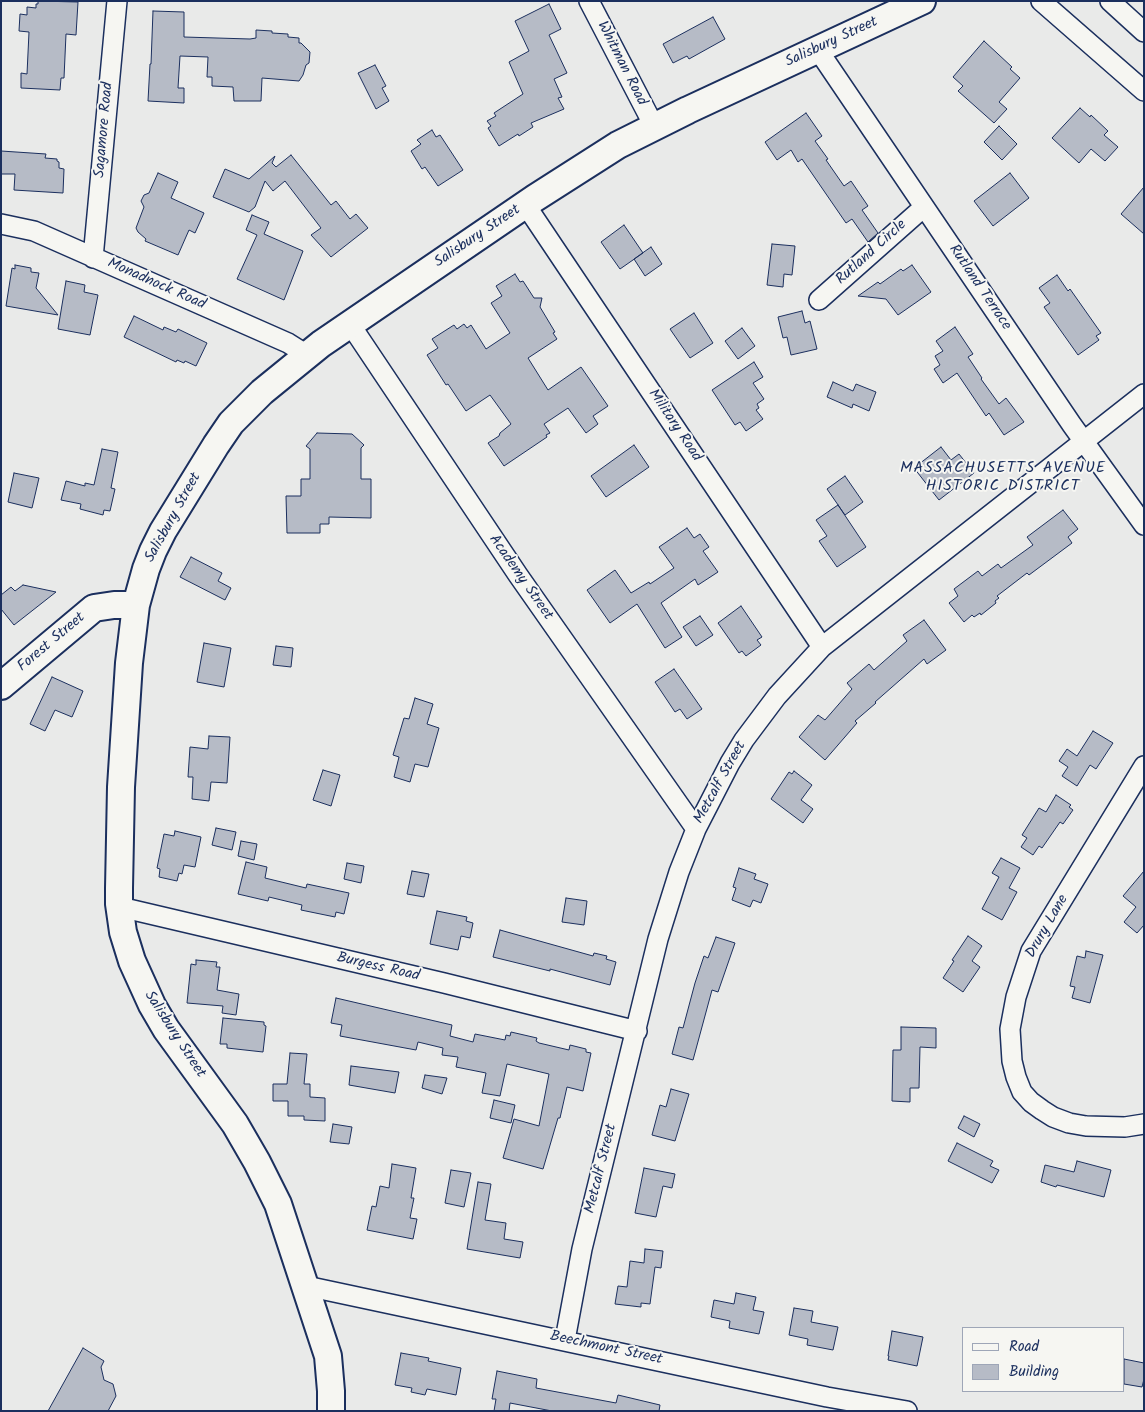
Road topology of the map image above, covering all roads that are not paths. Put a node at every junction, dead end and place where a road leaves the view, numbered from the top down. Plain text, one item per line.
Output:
1 (117, 1) edge
2 (589, 1) edge
3 (922, 1) edge
4 (1041, 1) edge
5 (1110, 1) edge
6 (1144, 32) edge
7 (818, 50) junction
8 (1144, 91) edge
9 (654, 126) junction
10 (526, 204) junction
11 (924, 207) junction
12 (1, 224) edge
13 (94, 258) junction
14 (819, 300) dead end
15 (350, 324) junction
16 (307, 355) junction
17 (1144, 394) edge
18 (1083, 441) junction
19 (1144, 524) edge
20 (136, 605) junction
21 (822, 646) junction
22 (1, 686) edge
23 (1144, 766) edge
24 (696, 829) junction
25 (120, 907) junction
26 (636, 1030) junction
27 (1144, 1124) edge
28 (306, 1286) junction
29 (565, 1340) junction
30 (331, 1411) edge
31 (907, 1411) edge

1 - 13 street, Sagamore Road
2 - 9 street, Whitman Road
3 - 7 main road, Salisbury Street
4 - 8 street
5 - 6 street
7 - 9 main road, Salisbury Street
7 - 11 street, Rutland Terrace
9 - 10 main road, Salisbury Street
10 - 15 main road, Salisbury Street
10 - 21 street, Military Road
11 - 14 street, Rutland Circle
11 - 18 street, Rutland Terrace
12 - 13 street, Monadnock Road
13 - 16 street, Monadnock Road
15 - 16 main road, Salisbury Street
15 - 24 street, Academy Street
16 - 20 main road, Salisbury Street
17 - 18 street, Metcalf Street
18 - 19 street, Rutland Terrace
18 - 21 street, Metcalf Street
20 - 22 main road, Forest Street
20 - 25 main road, Salisbury Street
21 - 24 street, Metcalf Street
23 - 27 street, Drury Lane
24 - 26 street, Metcalf Street
25 - 26 street, Burgess Road
25 - 28 main road, Salisbury Street
26 - 29 street, Metcalf Street
28 - 29 street, Beechmont Street
28 - 30 main road, Salisbury Street
29 - 31 street, Beechmont Street

